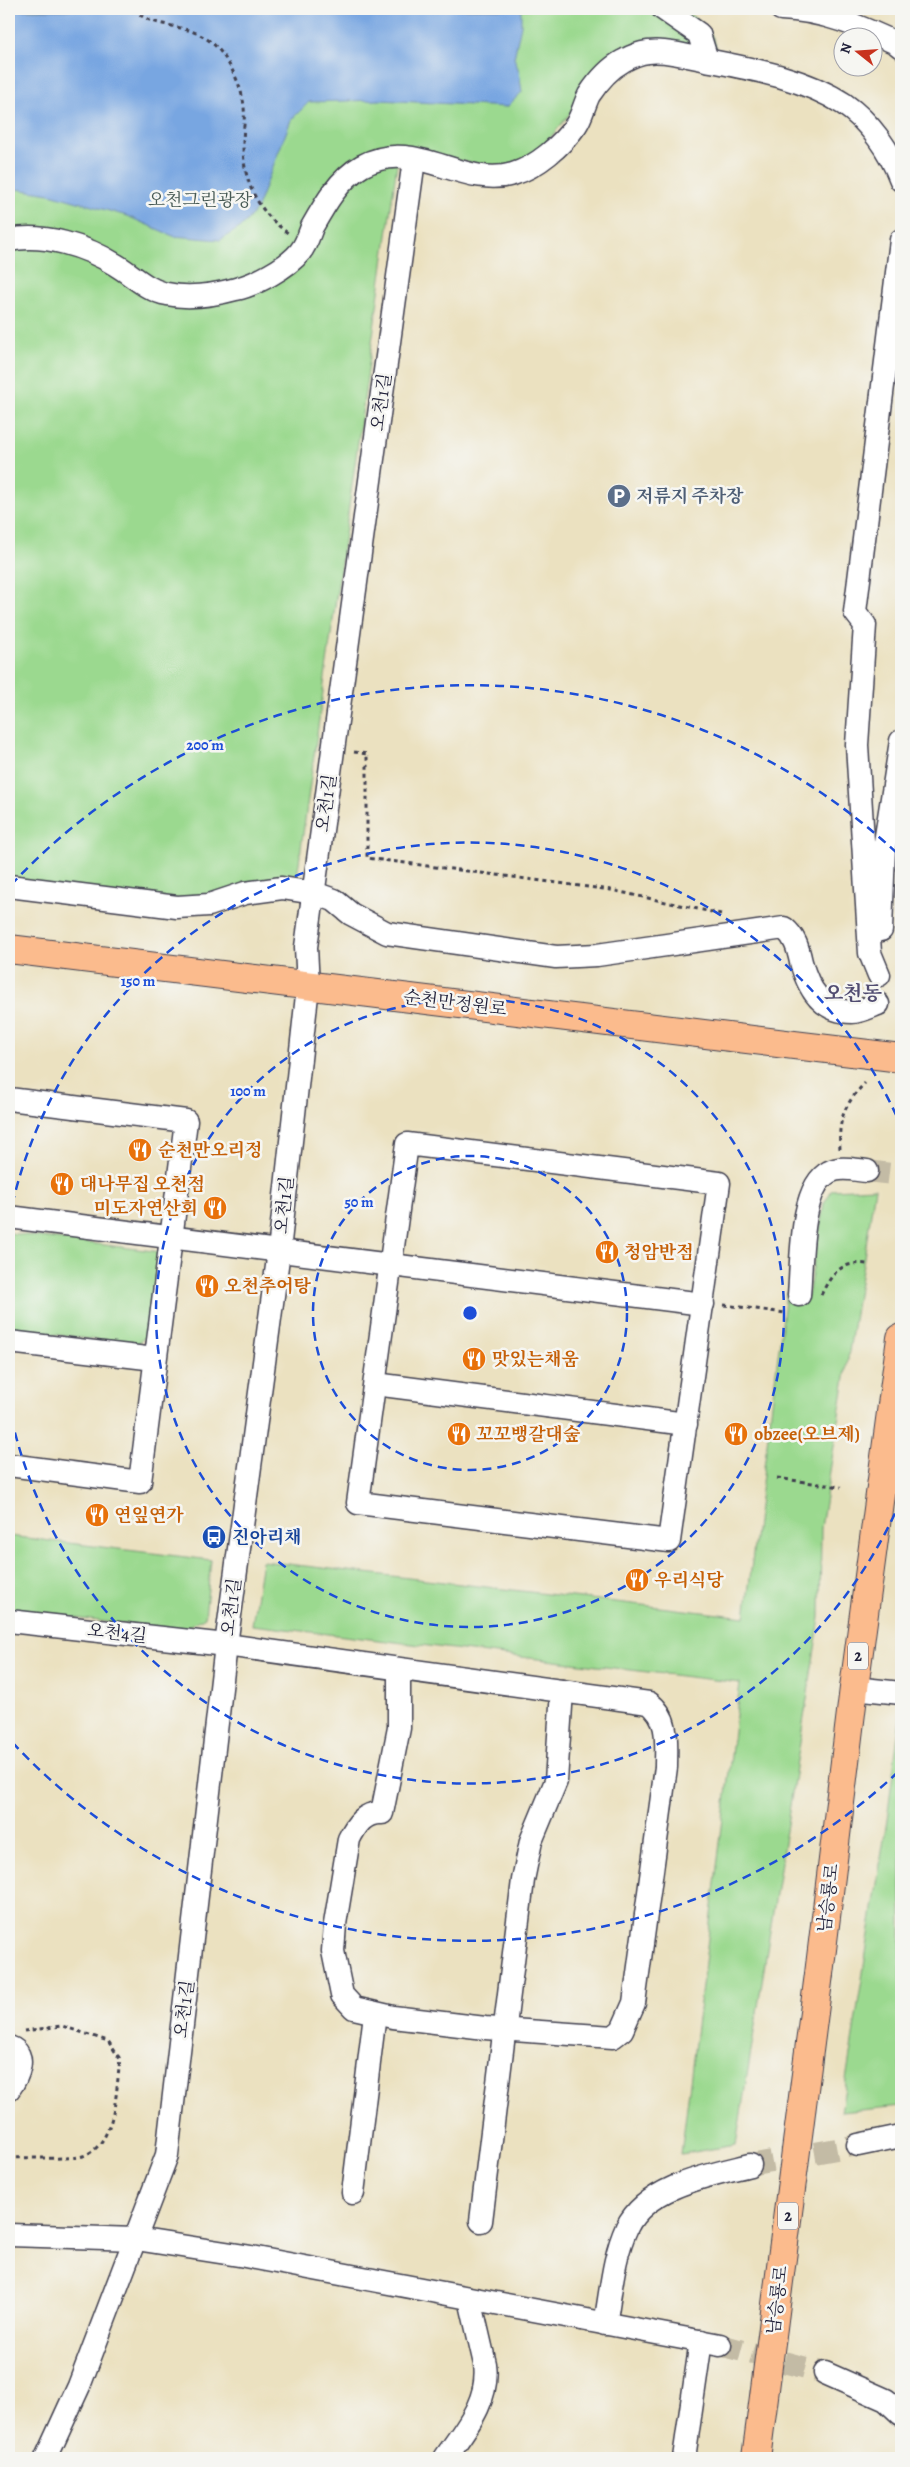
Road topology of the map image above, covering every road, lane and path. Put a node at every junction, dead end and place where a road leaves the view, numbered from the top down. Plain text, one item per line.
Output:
1 (134, 9) edge
2 (664, 9) edge
3 (781, 9) edge
4 (901, 47) edge
5 (707, 60) junction
6 (413, 168) dead end
7 (901, 180) edge
8 (9, 240) edge
9 (901, 240) edge
10 (305, 243) junction
11 (901, 741) edge
12 (333, 749) junction
13 (9, 886) edge
14 (314, 892) junction
15 (722, 914) dead end
16 (9, 949) edge
17 (879, 975) junction
18 (308, 986) junction
19 (901, 1058) edge
20 (864, 1083) dead end
21 (9, 1099) edge
22 (838, 1127) dead end
23 (867, 1171) tunnel mouth
24 (9, 1217) edge
25 (171, 1237) junction
26 (279, 1251) junction
27 (391, 1265) junction
28 (799, 1295) dead end
29 (703, 1304) junction
30 (901, 1338) edge
31 (9, 1342) edge
32 (155, 1359) junction
33 (375, 1384) junction
34 (686, 1424) junction
35 (9, 1465) edge
36 (777, 1478) dead end
37 (841, 1487) dead end
38 (9, 1621) edge
39 (226, 1645) junction
40 (398, 1669) junction
41 (854, 1688) junction
42 (562, 1690) junction
43 (901, 1692) edge
44 (375, 2014) junction
45 (504, 2029) junction
46 (14, 2041) edge
47 (9, 2090) edge
48 (901, 2136) edge
49 (858, 2146) tunnel mouth
50 (9, 2158) edge
51 (750, 2165) tunnel mouth
52 (353, 2193) dead end
53 (482, 2221) dead end
54 (9, 2235) edge
55 (136, 2239) junction
56 (470, 2299) junction
57 (605, 2324) junction
58 (825, 2373) tunnel mouth
59 (901, 2414) edge
60 (46, 2458) edge
61 (445, 2458) edge
62 (684, 2458) edge
63 (756, 2458) edge

1 - 10 path
2 - 5 street
3 - 4 street
5 - 7 street
5 - 10 street
6 - 12 street, 오천1길
8 - 10 street
9 - 17 street
11 - 17 street
12 - 14 street, 오천1길
12 - 15 path
13 - 14 street
14 - 17 street
14 - 18 street, 오천1길
16 - 18 main road, 순천만정원로
18 - 19 main road, 순천만정원로
18 - 26 street, 오천1길
20 - 22 path
21 - 25 street
23 - 28 street
24 - 25 street
25 - 26 street
25 - 32 street
26 - 27 street
26 - 39 street, 오천1길
27 - 29 street
27 - 29 street
27 - 33 street
29 - 34 street
30 - 41 main road, 남승룡로 / 2
31 - 32 street
32 - 35 street
33 - 34 street
33 - 34 street
36 - 37 path
38 - 39 street, 오천4길
39 - 40 street, 오천4길
39 - 55 street, 오천1길
40 - 42 street, 오천4길
40 - 44 street, 오천4길
41 - 43 street
41 - 63 main road, 남승룡로 / 2, bridge
42 - 45 street
42 - 45 street, 오천4길
44 - 45 street, 오천4길
44 - 52 street
45 - 53 street
46 - 47 street
46 - 50 path
48 - 49 street
51 - 57 street
54 - 55 street
55 - 56 street
55 - 60 street, 오천1길
56 - 57 street
56 - 61 street
57 - 62 street
58 - 59 street

